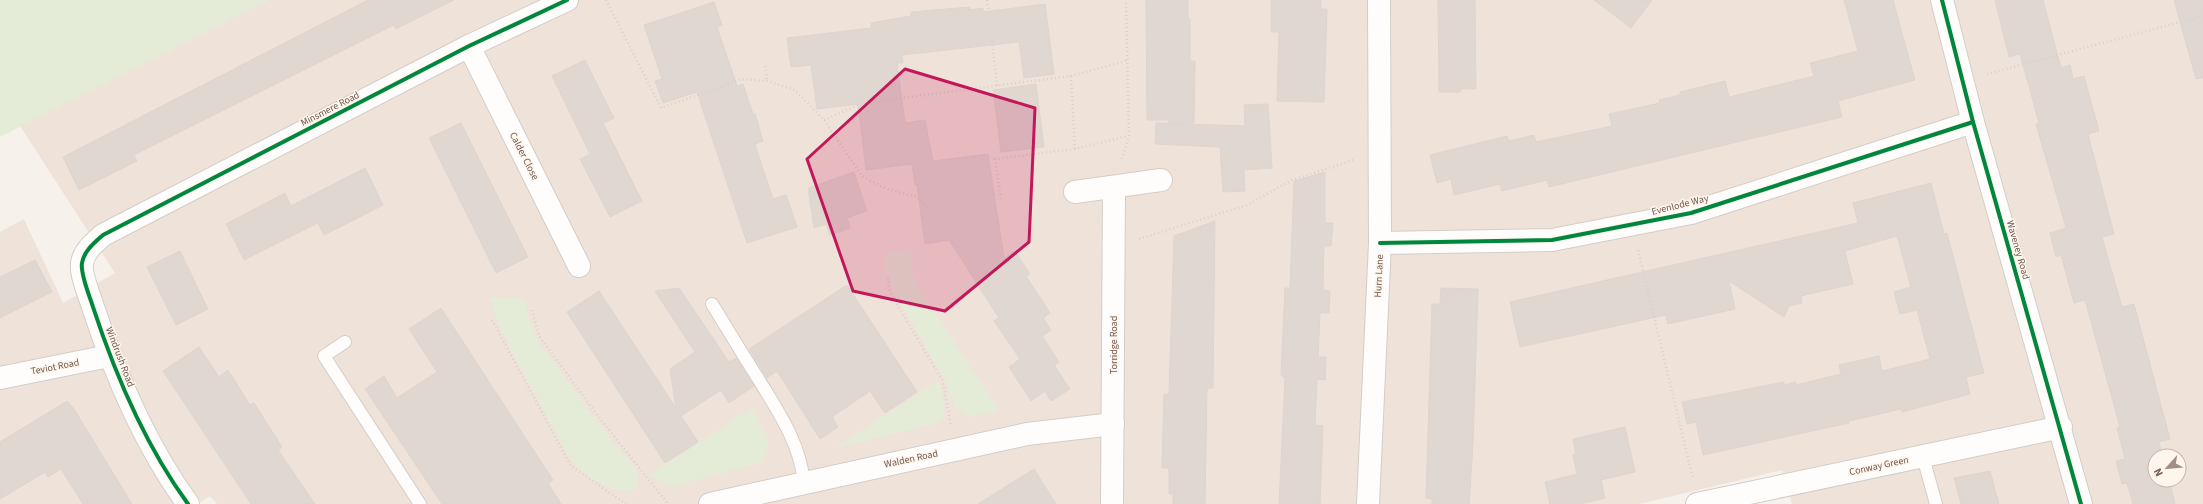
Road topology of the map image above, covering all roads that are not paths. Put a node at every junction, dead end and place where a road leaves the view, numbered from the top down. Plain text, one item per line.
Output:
1 (567, 0) edge
2 (1379, 0) edge
3 (1942, 0) edge
4 (469, 46) junction
5 (1973, 122) junction
6 (1161, 180) dead end
7 (1114, 186) junction
8 (1075, 192) dead end
9 (103, 235) joint
10 (1380, 243) junction
11 (579, 266) dead end
12 (712, 304) dead end
13 (345, 342) dead end
14 (109, 356) junction
15 (0, 378) edge
16 (1113, 424) junction
17 (2061, 427) junction
18 (1923, 457) junction
19 (804, 483) junction
20 (188, 504) edge
21 (420, 504) edge
22 (710, 504) edge
23 (1112, 504) edge
24 (1368, 504) edge
25 (1698, 504) edge
26 (1936, 504) edge
27 (2081, 504) edge

1 - 4 street, Minsmere Road
2 - 10 street, Hurn Lane
3 - 5 street, Waveney Road
4 - 9 street, Minsmere Road
4 - 11 street, Calder Close
5 - 10 street, Evenlode Way
5 - 17 street, Waveney Road
6 - 7 street
7 - 8 street
7 - 16 street, Torridge Road
9 - 14 street, Windrush Road
10 - 24 street, Hurn Lane
12 - 19 lane
13 - 21 lane
14 - 15 street, Teviot Road
14 - 20 street, Windrush Road
16 - 19 street, Walden Road
16 - 23 street, Torridge Road
17 - 18 street, Conway Green
17 - 27 street, Waveney Road
18 - 25 street, Conway Green
18 - 26 lane
19 - 22 street, Walden Road

